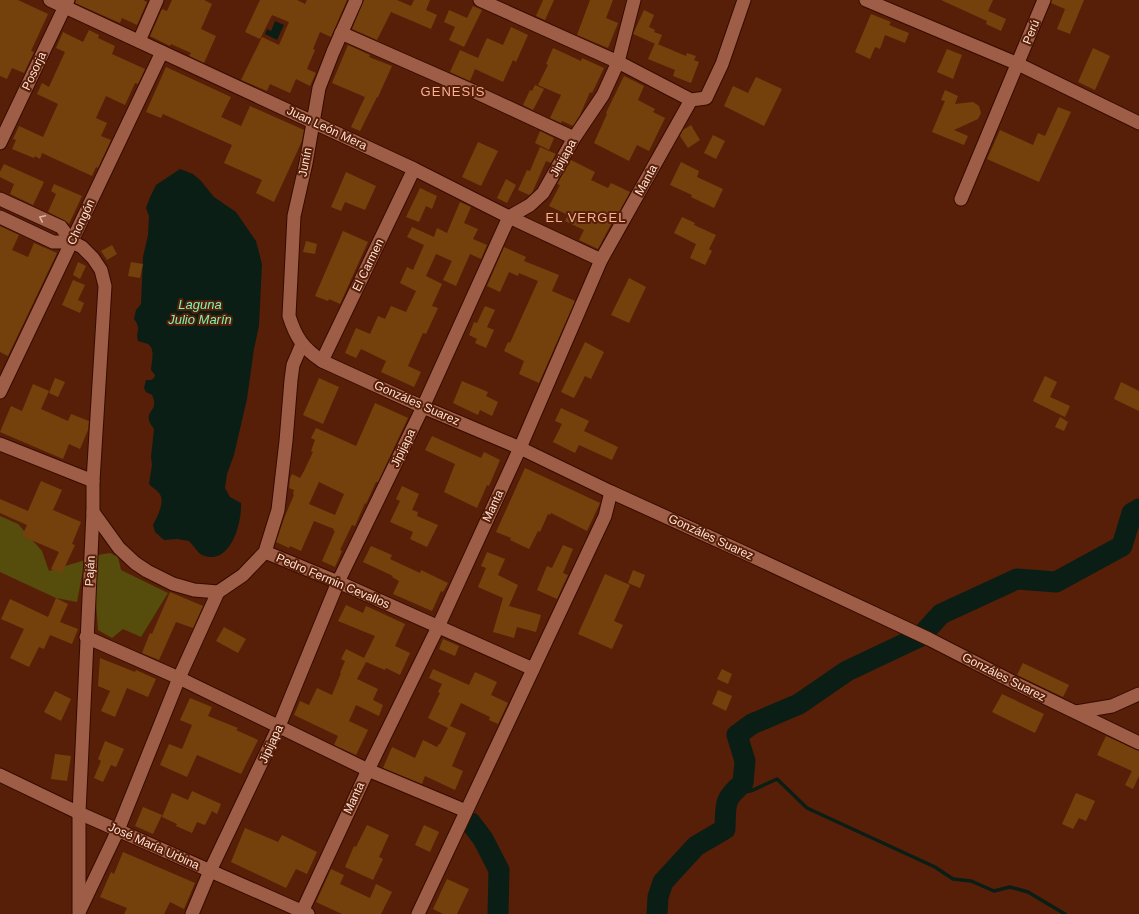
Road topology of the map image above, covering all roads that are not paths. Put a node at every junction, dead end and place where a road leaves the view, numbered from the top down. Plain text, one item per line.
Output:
1 (50, 0) edge
2 (157, 0) edge
3 (356, 0) edge
4 (480, 0) edge
5 (634, 0) edge
6 (744, 0) edge
7 (866, 0) edge
8 (1044, 0) edge
9 (66, 3) edge
10 (342, 34) junction
11 (139, 41) junction
12 (162, 52) junction
13 (618, 62) junction
14 (1018, 64) junction
15 (690, 100) junction
16 (313, 121) junction
17 (1139, 123) edge
18 (574, 138) junction
19 (0, 143) edge
20 (414, 169) junction
21 (0, 199) edge
22 (961, 199) dead end
23 (0, 217) edge
24 (509, 217) junction
25 (72, 242) junction
26 (601, 260) junction
27 (293, 330) joint
28 (302, 344) junction
29 (322, 360) junction
30 (0, 392) edge
31 (423, 407) junction
32 (0, 444) edge
33 (520, 448) junction
34 (92, 481) junction
35 (612, 492) junction
36 (93, 512) junction
37 (265, 552) junction
38 (338, 582) junction
39 (218, 592) junction
40 (438, 627) junction
41 (86, 637) junction
42 (533, 669) junction
43 (179, 678) junction
44 (1139, 694) edge
45 (1076, 712) junction
46 (279, 726) junction
47 (1139, 743) edge
48 (368, 770) junction
49 (0, 775) edge
50 (466, 811) junction
51 (79, 812) junction
52 (118, 830) junction
53 (210, 871) junction
54 (304, 913) edge
55 (79, 914) edge
56 (192, 914) edge
57 (418, 914) edge

1 - 9 street, Juan León Mera
2 - 11 street
3 - 10 street, Junín
4 - 13 street
5 - 13 street, Jipijapa
6 - 15 street
7 - 14 street
8 - 14 street, Perú
9 - 11 street, Juan León Mera
9 - 19 street, Posorja
10 - 16 street, Junín
10 - 18 street
11 - 12 street, Juan León Mera
12 - 16 street, Juan León Mera
12 - 25 street, Chongón
13 - 15 street
13 - 18 street, Jipijapa
14 - 17 street
14 - 22 street, Perú
15 - 26 street, Manta
16 - 20 street, Juan León Mera
16 - 27 street, Junín
18 - 24 street, Jipijapa
20 - 24 street, Juan León Mera
20 - 29 street, El Carmen
25 -> 21 street, Paján
23 - 25 street
24 - 26 street, Juan León Mera
24 - 31 street, Jipijapa
25 - 30 street, Chongón
25 - 34 street, Paján
26 - 33 street, Manta
27 - 28 street, Gonzáles Suarez
28 - 29 street, Gonzáles Suarez
28 - 37 street
29 - 31 street, Gonzáles Suarez
31 - 33 street, Gonzáles Suarez
31 - 38 street, Jipijapa
32 - 34 street
33 - 35 street, Gonzáles Suarez
33 - 40 street, Manta
34 - 36 street, Paján
35 - 42 street
35 - 45 street, Gonzáles Suarez
36 - 39 street
36 - 41 street, Paján
37 - 38 street, Pedro Fermin Cevallos
37 - 39 street, Pedro Fermin Cevallos
38 - 40 street, Pedro Fermin Cevallos
38 - 46 street, Jipijapa
39 - 43 street
40 - 42 street, Pedro Fermin Cevallos
40 - 48 street, Manta
41 - 43 street
41 - 51 street, Paján
42 - 50 street
43 - 46 street
43 - 52 street
44 - 45 street
45 - 47 street, Gonzáles Suarez
46 - 48 street
46 - 53 street, Jipijapa
48 - 50 street
48 - 54 street, Manta
49 - 51 street, José María Urbina
50 - 57 street
51 - 52 street, José María Urbina
51 - 55 street, Paján
52 - 53 street, José María Urbina
52 - 55 street
53 - 54 street, José María Urbina
53 - 56 street, Jipijapa

